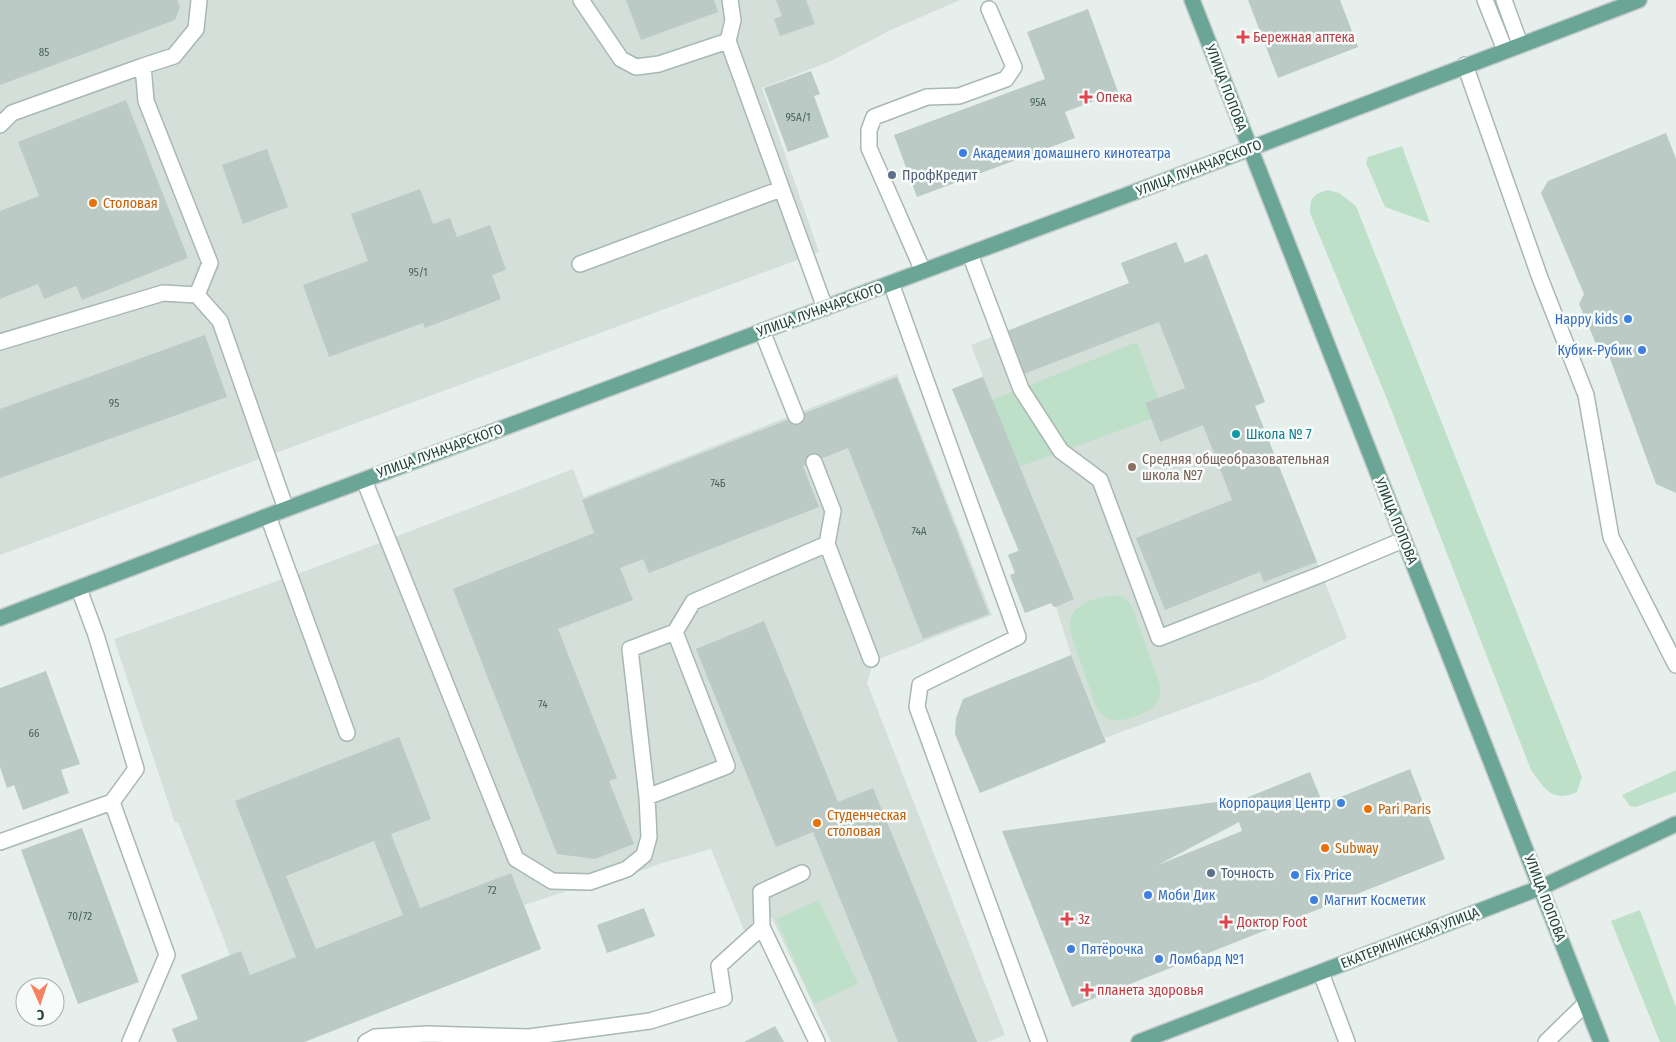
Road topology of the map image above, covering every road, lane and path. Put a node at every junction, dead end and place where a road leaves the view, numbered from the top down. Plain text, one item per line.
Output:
1 (198, 0) edge
2 (581, 0) edge
3 (730, 0) edge
4 (1192, 0) edge
5 (1485, 0) edge
6 (1504, 0) edge
7 (1639, 0) edge
8 (989, 9) dead end
9 (728, 41) junction
10 (1520, 44) junction
11 (1504, 50) junction
12 (143, 66) junction
13 (1465, 66) junction
14 (0, 125) edge
15 (1249, 148) junction
16 (781, 189) junction
17 (970, 254) junction
18 (580, 264) dead end
19 (923, 271) junction
20 (891, 283) junction
21 (197, 295) junction
22 (825, 308) junction
23 (762, 331) junction
24 (0, 342) edge
25 (796, 416) dead end
26 (814, 462) dead end
27 (364, 480) junction
28 (286, 509) junction
29 (268, 516) junction
30 (1403, 540) junction
31 (827, 544) junction
32 (79, 589) junction
33 (0, 618) edge
34 (675, 632) junction
35 (871, 659) dead end
36 (1676, 665) edge
37 (347, 733) dead end
38 (648, 797) junction
39 (112, 802) junction
40 (1676, 824) edge
41 (0, 842) edge
42 (802, 874) dead end
43 (1542, 887) junction
44 (762, 927) junction
45 (1321, 972) junction
46 (1586, 1003) junction
47 (130, 1042) edge
48 (366, 1042) edge
49 (817, 1042) edge
50 (1040, 1042) edge
51 (1139, 1042) edge
52 (1347, 1042) edge
53 (1546, 1042) edge
54 (1601, 1042) edge

1 - 12 lane
2 - 9 lane
3 - 9 lane
4 - 15 main road, УЛИЦА ПОПОВА
5 - 11 lane
6 - 10 lane
7 - 10 main road, УЛИЦА ЛУНАЧАРСКОГО
8 - 19 lane
9 - 16 lane
10 - 11 main road, УЛИЦА ЛУНАЧАРСКОГО
11 - 13 main road, УЛИЦА ЛУНАЧАРСКОГО
12 - 14 lane
12 - 21 lane
13 - 15 main road, УЛИЦА ЛУНАЧАРСКОГО
13 - 36 lane
15 - 17 main road, УЛИЦА ЛУНАЧАРСКОГО
15 - 30 main road, УЛИЦА ПОПОВА
16 - 18 lane
16 - 22 lane
17 - 19 main road, УЛИЦА ЛУНАЧАРСКОГО
17 - 30 lane
19 - 20 main road, УЛИЦА ЛУНАЧАРСКОГО
20 - 22 main road, УЛИЦА ЛУНАЧАРСКОГО
20 - 50 lane
21 - 24 lane
21 - 28 lane
22 - 23 main road, УЛИЦА ЛУНАЧАРСКОГО
23 - 25 lane
23 - 27 main road, УЛИЦА ЛУНАЧАРСКОГО
26 - 31 lane
27 - 28 main road, УЛИЦА ЛУНАЧАРСКОГО
27 - 38 lane
28 - 29 main road, УЛИЦА ЛУНАЧАРСКОГО
29 - 32 main road, УЛИЦА ЛУНАЧАРСКОГО
29 - 37 lane
30 - 43 main road, УЛИЦА ПОПОВА
31 - 34 lane
31 - 35 lane
32 - 33 main road, УЛИЦА ЛУНАЧАРСКОГО
32 - 39 lane
34 - 38 lane
34 - 38 lane
39 - 41 lane
39 - 47 lane
40 - 43 main road, ЕКАТЕРИНИНСКАЯ УЛИЦА
42 - 44 lane
43 - 45 main road, ЕКАТЕРИНИНСКАЯ УЛИЦА
43 - 46 main road, УЛИЦА ПОПОВА
44 - 48 lane
44 - 49 lane
45 - 51 main road, ЕКАТЕРИНИНСКАЯ УЛИЦА
45 - 52 lane
46 - 53 lane
46 - 54 main road, УЛИЦА ПОПОВА

